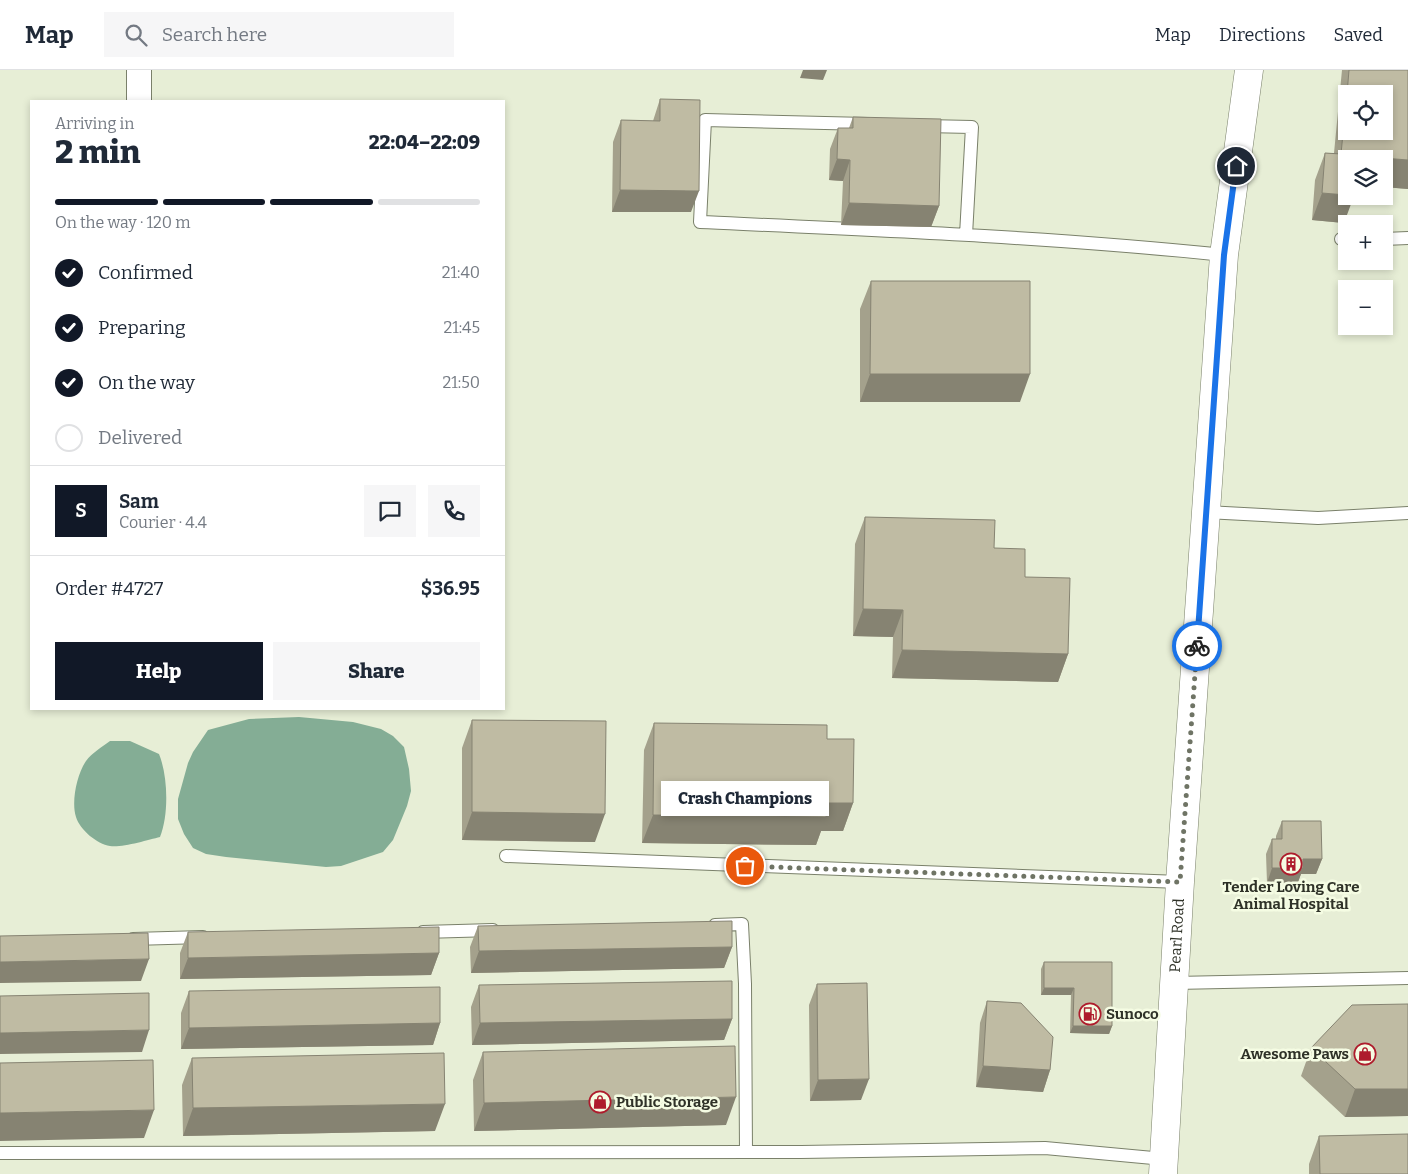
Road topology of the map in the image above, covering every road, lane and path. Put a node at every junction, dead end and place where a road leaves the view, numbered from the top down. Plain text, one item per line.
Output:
1 (139, 70) edge
2 (1249, 70) edge
3 (139, 100) edge
4 (883, 124) edge
5 (912, 125) edge
6 (966, 235) junction
7 (1408, 238) edge
8 (1393, 239) edge
9 (1224, 255) junction
10 (1206, 512) junction
11 (1408, 513) edge
12 (506, 856) dead end
13 (1180, 882) junction
14 (703, 925) edge
15 (505, 930) edge
16 (406, 932) edge
17 (218, 937) edge
18 (119, 939) edge
19 (1408, 978) edge
20 (1175, 983) junction
21 (746, 1152) junction
22 (0, 1153) edge
23 (1164, 1166) edge

1 - 3 street
2 - 9 main road, Pearl Road
4 - 6 lane
5 - 6 lane
6 - 9 lane
7 - 8 lane
9 - 10 main road, Pearl Road
10 - 11 lane
10 - 13 main road, Pearl Road
12 - 13 lane
13 - 20 main road, Pearl Road
14 - 21 lane
15 - 16 lane
17 - 18 lane
19 - 20 lane
20 - 23 main road, Pearl Road
21 - 22 lane
21 - 23 lane

